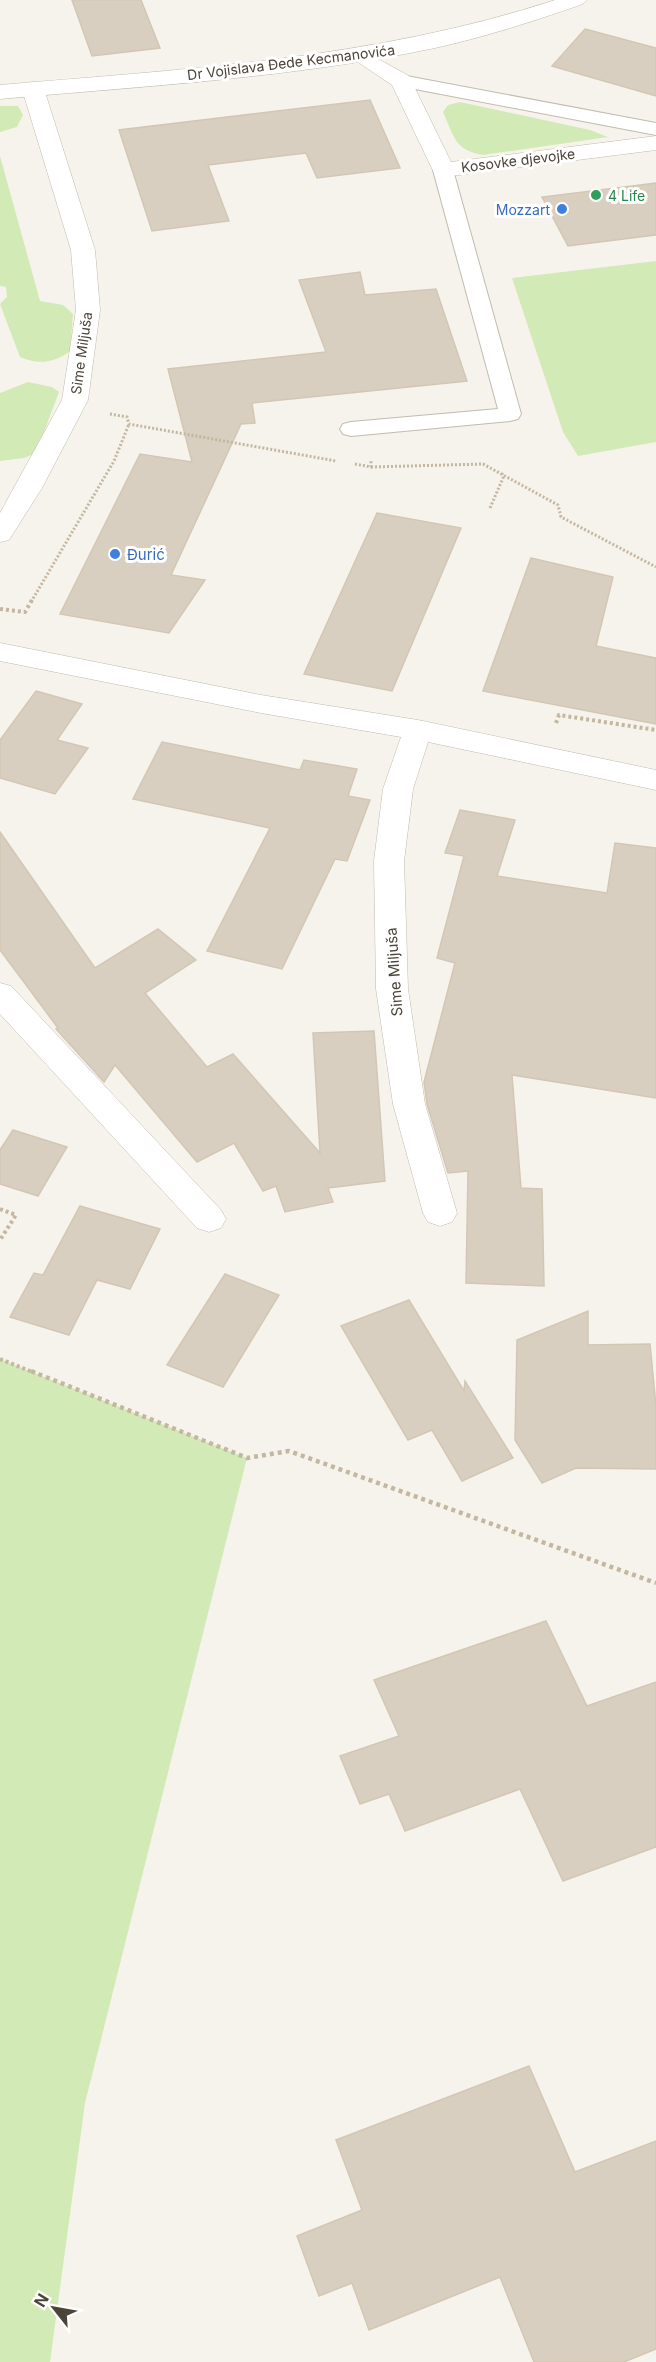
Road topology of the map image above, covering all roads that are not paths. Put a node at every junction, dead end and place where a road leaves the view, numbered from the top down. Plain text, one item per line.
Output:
1 (576, 0) edge
2 (360, 56) junction
3 (401, 81) junction
4 (33, 89) junction
5 (0, 92) edge
6 (656, 129) edge
7 (656, 143) edge
8 (442, 170) junction
9 (360, 428) road end
10 (0, 534) edge
11 (0, 652) edge
12 (417, 730) junction
13 (656, 780) edge
14 (0, 994) edge
15 (440, 1213) dead end
16 (209, 1219) dead end

1 - 2 street, Dr Vojislava Đede Kecmanovića
2 - 3 street
2 - 4 street, Dr Vojislava Đede Kecmanovića
3 - 6 lane
3 - 8 street, Kosovke djevojke
4 - 5 street, Dr Vojislava Đede Kecmanovića
4 - 10 street, Sime Miljuša
7 - 8 street, Kosovke djevojke
8 - 9 lane
11 - 12 street
12 - 13 street
12 - 15 street, Sime Miljuša
14 - 16 street

